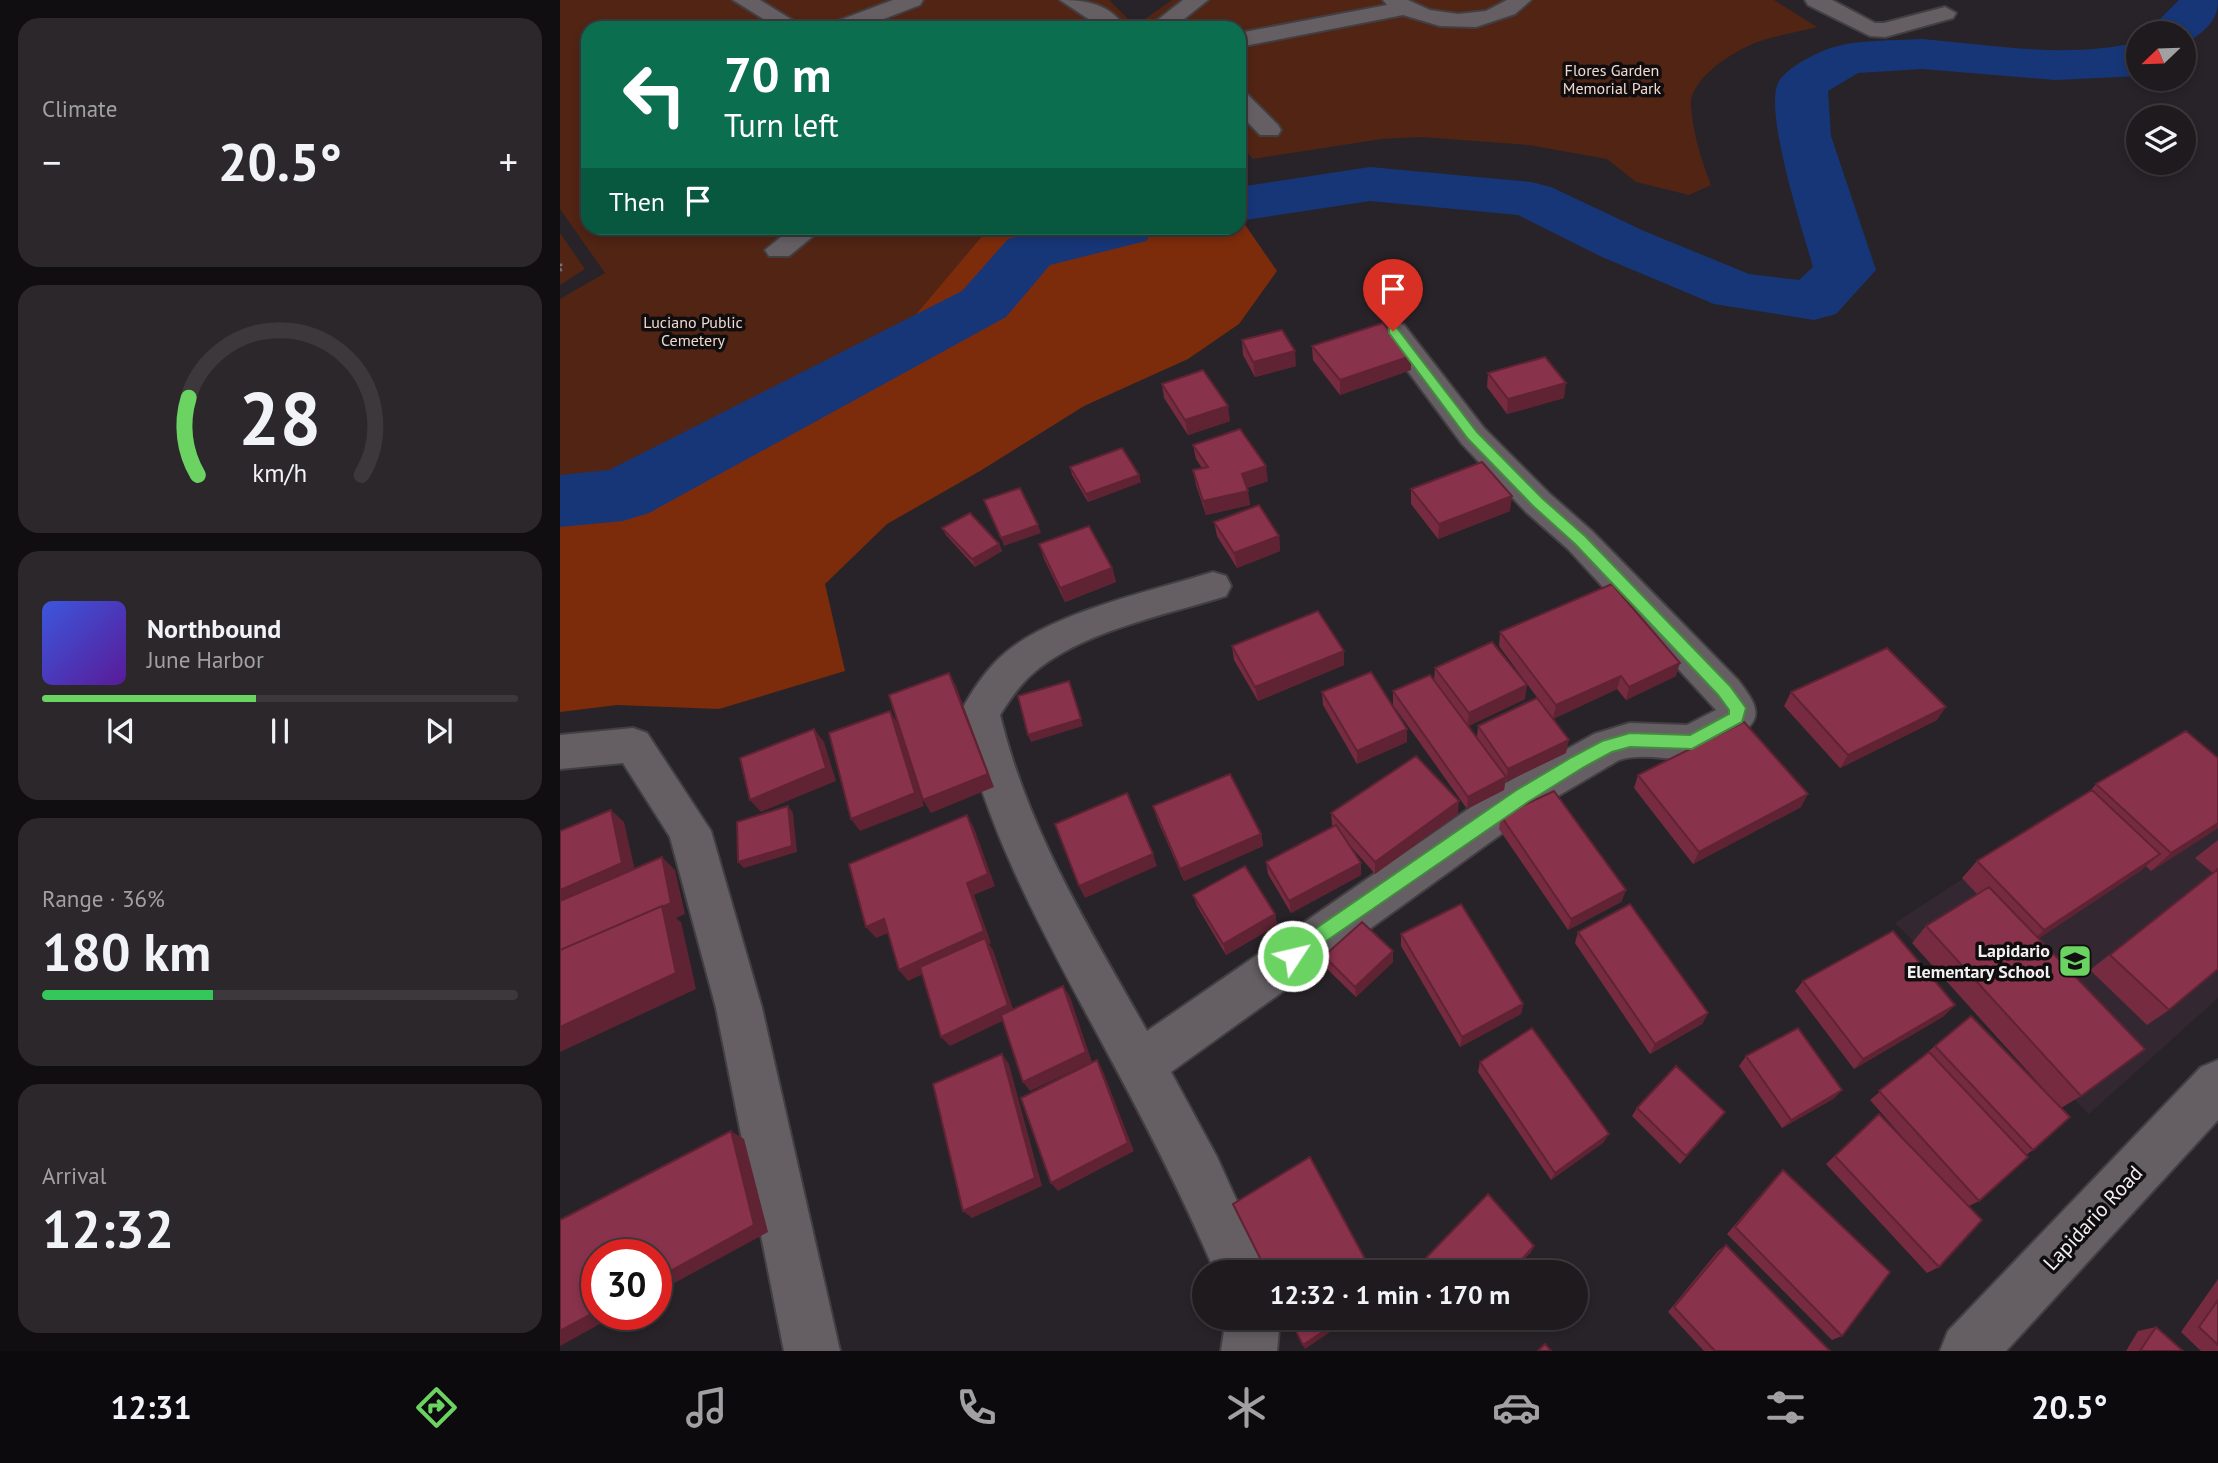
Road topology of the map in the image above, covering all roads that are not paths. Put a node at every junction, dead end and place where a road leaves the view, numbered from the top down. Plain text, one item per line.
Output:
1 (744, 0) edge
2 (912, 0) edge
3 (1071, 0) edge
4 (1197, 0) edge
5 (1520, 0) edge
6 (1816, 0) edge
7 (1400, 4) edge
8 (1945, 13) dead end
9 (782, 21) edge
10 (858, 21) edge
11 (1107, 21) edge
12 (1167, 21) edge
13 (1246, 38) edge
14 (1246, 106) edge
15 (1269, 130) dead end
16 (799, 235) edge
17 (779, 250) dead end
18 (1393, 331) edge
19 (1213, 586) dead end
20 (560, 752) edge
21 (1140, 1065) junction
22 (2218, 1084) edge
23 (1237, 1260) edge
24 (1253, 1330) edge
25 (812, 1351) edge
26 (1249, 1351) edge
27 (1968, 1351) edge

1 - 9 street
2 - 10 street
3 - 11 street
4 - 12 street
5 - 7 street
6 - 8 street
7 - 13 street
14 - 15 street
16 - 17 street
18 - 21 street
19 - 21 street
20 - 25 street
21 - 23 street
22 - 27 street, Lapidario Road
24 - 26 street

